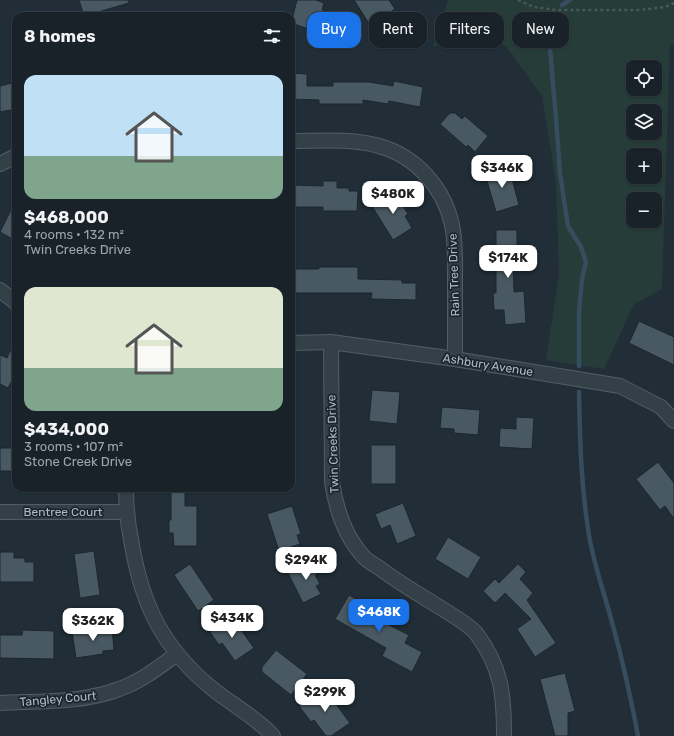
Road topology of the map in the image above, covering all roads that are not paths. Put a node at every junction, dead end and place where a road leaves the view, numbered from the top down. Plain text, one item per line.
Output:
1 (295, 141) edge
2 (12, 158) edge
3 (0, 164) edge
4 (0, 290) edge
5 (12, 300) edge
6 (331, 342) junction
7 (295, 343) edge
8 (456, 359) junction
9 (674, 421) edge
10 (126, 492) edge
11 (0, 512) edge
12 (126, 512) junction
13 (177, 654) junction
14 (0, 703) edge
15 (273, 736) edge
16 (504, 736) edge

1 - 8 street, Rain Tree Drive
2 - 3 street
4 - 5 street
6 - 7 street, Ashbury Avenue
6 - 8 street, Ashbury Avenue
6 - 16 street, Twin Creeks Drive
8 - 9 street, Ashbury Avenue
10 - 12 street
11 - 12 street, Bentree Court
12 - 13 street
13 - 14 street, Tangley Court
13 - 15 street

